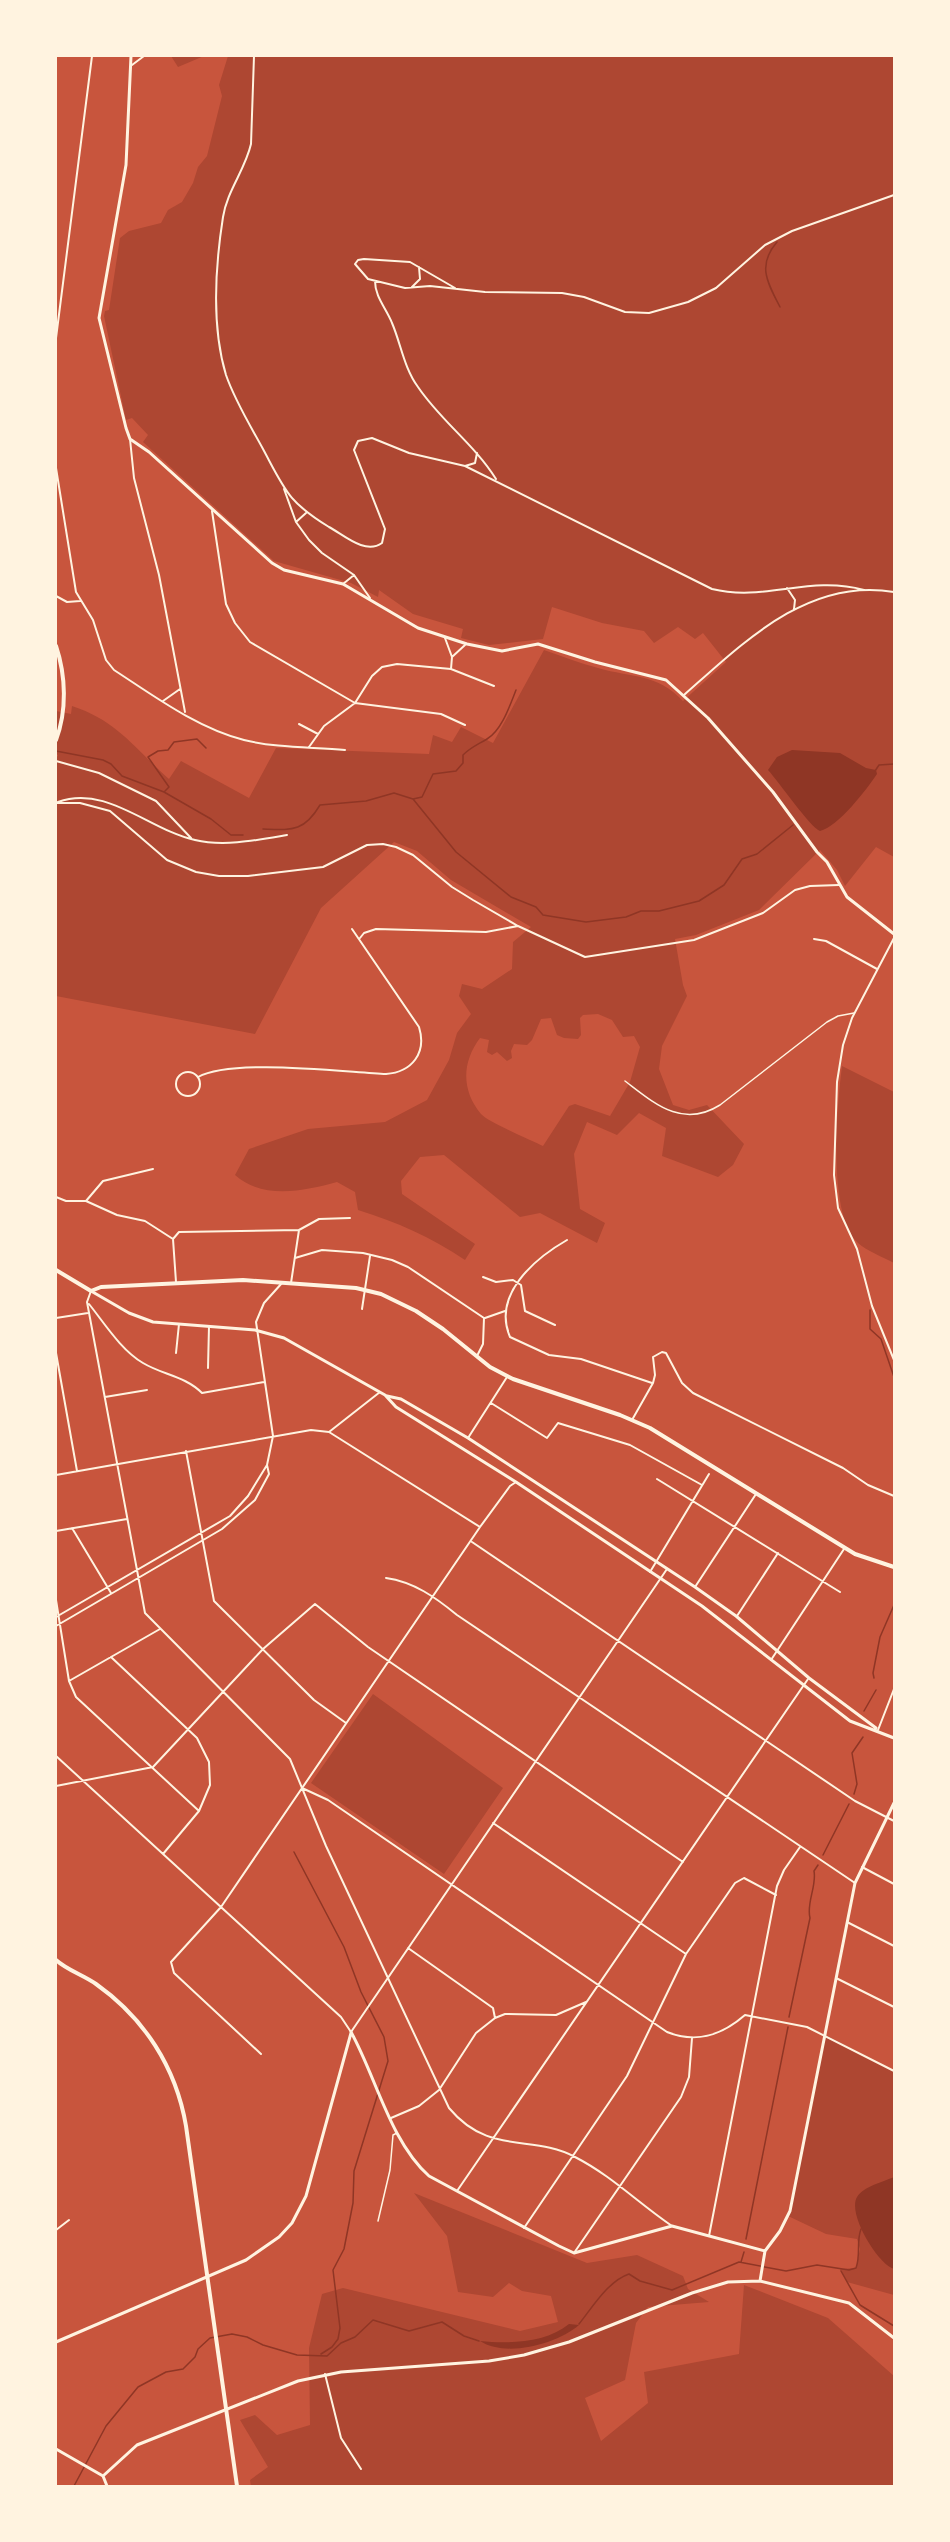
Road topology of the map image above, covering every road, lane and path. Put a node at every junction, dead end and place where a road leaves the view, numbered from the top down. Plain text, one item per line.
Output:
1 (92, 56) edge
2 (131, 56) edge
3 (144, 56) edge
4 (254, 56) edge
5 (131, 66) junction
6 (894, 195) edge
7 (419, 267) junction
8 (375, 281) junction
9 (410, 288) junction
10 (455, 288) junction
11 (56, 338) edge
12 (130, 439) junction
13 (476, 450) junction
14 (465, 466) junction
15 (56, 468) edge
16 (497, 481) junction
17 (282, 484) junction
18 (212, 511) junction
19 (306, 513) junction
20 (296, 522) junction
21 (354, 575) junction
22 (343, 584) junction
23 (787, 588) junction
24 (864, 590) junction
25 (894, 592) edge
26 (56, 596) edge
27 (369, 598) junction
28 (80, 601) junction
29 (794, 609) junction
30 (444, 636) junction
31 (467, 644) junction
32 (56, 646) edge
33 (452, 657) junction
34 (451, 669) junction
35 (494, 686) dead end
36 (180, 689) junction
37 (684, 695) junction
38 (163, 701) junction
39 (355, 703) junction
40 (185, 713) junction
41 (299, 724) dead end
42 (465, 725) dead end
43 (318, 734) junction
44 (56, 740) edge
45 (309, 747) junction
46 (345, 750) dead end
47 (56, 761) edge
48 (56, 803) edge
49 (287, 836) dead end
50 (192, 840) junction
51 (839, 885) junction
52 (518, 926) junction
53 (352, 929) dead end
54 (894, 936) edge
55 (359, 939) junction
56 (814, 939) dead end
57 (877, 969) junction
58 (855, 1013) junction
59 (198, 1077) junction
60 (625, 1081) dead end
61 (153, 1170) dead end
62 (56, 1197) edge
63 (86, 1201) junction
64 (350, 1218) dead end
65 (299, 1230) junction
66 (173, 1239) junction
67 (567, 1240) dead end
68 (370, 1254) junction
69 (295, 1258) junction
70 (56, 1270) edge
71 (483, 1277) dead end
72 (176, 1282) junction
73 (283, 1282) junction
74 (291, 1283) junction
75 (517, 1283) junction
76 (364, 1290) junction
77 (91, 1291) junction
78 (87, 1302) junction
79 (362, 1309) dead end
80 (504, 1311) junction
81 (89, 1313) junction
82 (56, 1318) edge
83 (484, 1318) junction
84 (179, 1324) junction
85 (555, 1325) dead end
86 (209, 1326) junction
87 (255, 1330) junction
88 (56, 1353) edge
89 (176, 1353) dead end
90 (476, 1357) junction
91 (894, 1360) edge
92 (208, 1368) dead end
93 (508, 1376) junction
94 (264, 1382) junction
95 (653, 1383) junction
96 (147, 1390) dead end
97 (380, 1392) junction
98 (385, 1395) junction
99 (105, 1397) junction
100 (490, 1403) junction
101 (632, 1420) junction
102 (329, 1432) junction
103 (273, 1436) junction
104 (468, 1438) junction
105 (186, 1451) junction
106 (117, 1464) junction
107 (267, 1465) junction
108 (77, 1471) junction
109 (709, 1474) dead end
110 (56, 1475) edge
111 (657, 1479) dead end
112 (516, 1482) junction
113 (702, 1485) junction
114 (756, 1494) junction
115 (894, 1496) edge
116 (692, 1501) junction
117 (128, 1518) junction
118 (480, 1527) junction
119 (72, 1528) junction
120 (735, 1528) junction
121 (56, 1531) edge
122 (200, 1534) junction
123 (201, 1541) junction
124 (471, 1541) junction
125 (844, 1549) junction
126 (778, 1553) junction
127 (656, 1562) junction
128 (894, 1567) edge
129 (668, 1569) junction
130 (137, 1570) junction
131 (650, 1572) junction
132 (138, 1578) junction
133 (386, 1578) dead end
134 (660, 1579) junction
135 (823, 1581) junction
136 (108, 1587) junction
137 (695, 1587) junction
138 (840, 1592) dead end
139 (111, 1593) junction
140 (434, 1596) junction
141 (56, 1600) edge
142 (59, 1615) junction
143 (736, 1616) junction
144 (56, 1617) edge
145 (61, 1622) junction
146 (56, 1626) edge
147 (160, 1629) junction
148 (617, 1642) junction
149 (263, 1649) junction
150 (777, 1651) junction
151 (111, 1657) junction
152 (771, 1660) junction
153 (388, 1661) junction
154 (809, 1678) junction
155 (69, 1681) junction
156 (803, 1686) junction
157 (894, 1689) edge
158 (225, 1691) junction
159 (579, 1697) junction
160 (346, 1723) junction
161 (189, 1730) junction
162 (878, 1730) junction
163 (894, 1738) edge
164 (765, 1742) junction
165 (56, 1756) edge
166 (536, 1761) junction
167 (153, 1767) junction
168 (83, 1781) junction
169 (56, 1786) edge
170 (302, 1788) junction
171 (726, 1798) junction
172 (894, 1803) edge
173 (199, 1811) junction
174 (888, 1818) junction
175 (894, 1821) edge
176 (493, 1823) junction
177 (800, 1847) junction
178 (163, 1854) junction
179 (683, 1862) junction
180 (862, 1868) junction
181 (855, 1883) junction
182 (452, 1884) junction
183 (894, 1884) edge
184 (776, 1895) junction
185 (221, 1907) junction
186 (847, 1922) junction
187 (640, 1924) junction
188 (894, 1946) edge
189 (408, 1948) junction
190 (686, 1954) junction
191 (56, 1960) edge
192 (387, 1978) junction
193 (836, 1978) junction
194 (598, 1986) junction
195 (588, 2001) junction
196 (894, 2007) edge
197 (753, 2016) junction
198 (495, 2018) junction
199 (654, 2023) junction
200 (351, 2032) junction
201 (824, 2034) junction
202 (692, 2038) junction
203 (261, 2054) dead end
204 (894, 2070) edge
205 (439, 2090) junction
206 (392, 2118) junction
207 (397, 2133) junction
208 (494, 2139) junction
209 (573, 2155) junction
210 (621, 2184) junction
211 (457, 2191) junction
212 (69, 2220) dead end
213 (378, 2221) dead end
214 (672, 2226) junction
215 (524, 2228) junction
216 (56, 2230) edge
217 (709, 2237) junction
218 (765, 2251) junction
219 (574, 2253) junction
220 (207, 2277) junction
221 (760, 2281) junction
222 (894, 2338) edge
223 (56, 2342) edge
224 (325, 2374) junction
225 (227, 2409) junction
226 (56, 2449) edge
227 (362, 2469) dead end
228 (103, 2476) junction
229 (107, 2487) edge
230 (237, 2487) edge

1 - 11 street
2 - 5 street
3 - 5 street
4 - 17 street
5 - 12 street
6 - 10 street
7 - 8 street
7 - 9 street
7 - 10 street
8 - 9 street
8 - 13 street
9 - 10 street
12 - 18 street
12 - 36 street
13 - 14 street
13 - 16 street
14 - 16 street
14 - 19 street
15 - 28 street
16 - 23 street
17 - 19 street
17 - 20 street
18 - 22 street
18 - 39 street
19 - 20 street
20 - 21 street
21 - 22 street
21 - 27 street
22 - 27 street
23 - 24 street
23 - 29 street
24 - 25 street
24 - 29 street
26 - 28 street
27 - 30 street
28 - 38 street
29 - 37 street
30 - 31 street
30 - 33 street
31 - 33 street
31 - 37 street
32 - 44 main road
33 - 34 street
34 - 35 street
34 - 39 street
36 - 38 street
36 - 40 street
37 - 51 street
38 - 40 street
39 - 42 street
39 - 43 street
40 - 45 street
41 - 43 street
43 - 45 street
45 - 46 street
47 - 50 street
48 - 50 street
48 - 52 street
49 - 50 street
51 - 52 street
51 - 54 street
52 - 55 street
53 - 55 street
54 - 57 street
55 - 59 street
56 - 57 street
57 - 58 street
58 - 60 lane
58 - 91 street
59 - 59 street
61 - 63 street
62 - 63 street
63 - 66 street
64 - 65 street
65 - 66 street
65 - 69 street
66 - 72 street
67 - 75 street
68 - 69 street
68 - 76 street
68 - 83 street
69 - 74 street
70 - 77 main road
71 - 75 street
72 - 73 main road
72 - 77 main road
73 - 74 main road
73 - 87 street
74 - 76 main road
75 - 80 street
75 - 85 street
76 - 79 street
76 - 90 main road
77 - 78 street
77 - 84 street
78 - 81 street
78 - 94 street
80 - 83 street
80 - 95 street
81 - 82 street
81 - 99 street
83 - 90 street
84 - 86 street
84 - 89 street
86 - 87 street
86 - 92 street
87 - 94 street
87 - 97 street
88 - 108 street
90 - 93 main road
93 - 100 street
93 - 101 main road
94 - 103 street
95 - 101 street
95 - 115 street
96 - 99 street
97 - 98 street
97 - 102 street
98 - 104 street
98 - 112 street
99 - 106 street
100 - 104 street
100 - 113 street
101 - 114 main road
102 - 103 street
102 - 118 street
103 - 105 street
103 - 107 street
104 - 127 street
105 - 106 street
105 - 122 street
106 - 108 street
106 - 117 street
107 - 122 street
107 - 123 street
108 - 110 street
109 - 113 street
111 - 116 street
112 - 118 street
112 - 131 street
113 - 116 street
114 - 120 street
114 - 125 main road
116 - 120 street
116 - 127 street
117 - 119 street
117 - 130 street
118 - 124 street
119 - 121 street
119 - 136 street
120 - 126 street
120 - 137 street
122 - 123 street
122 - 130 street
123 - 132 street
123 - 149 street
124 - 140 street
124 - 148 street
125 - 128 main road
125 - 135 street
126 - 135 street
126 - 143 street
127 - 129 street
127 - 131 street
129 - 134 street
129 - 137 street
130 - 132 street
130 - 136 street
131 - 134 street
132 - 139 street
132 - 147 street
133 - 140 street
134 - 148 street
134 - 152 street
135 - 138 street
135 - 150 street
136 - 139 street
136 - 142 street
137 - 143 street
139 - 145 street
140 - 153 street
140 - 159 street
141 - 142 street
142 - 144 street
142 - 145 street
143 - 150 street
145 - 146 street
145 - 155 street
147 - 151 street
147 - 158 street
148 - 159 street
148 - 164 street
149 - 153 street
149 - 158 street
149 - 160 street
150 - 152 street
150 - 154 street
151 - 155 street
151 - 161 street
152 - 156 street
153 - 160 street
153 - 166 street
154 - 156 street
154 - 162 street
155 - 167 street
156 - 162 street
156 - 164 street
157 - 162 street
158 - 161 street
158 - 170 street
159 - 166 street
159 - 171 street
160 - 170 street
161 - 167 street
161 - 173 street
162 - 163 street
164 - 171 street
164 - 174 street
165 - 168 street
166 - 176 street
166 - 179 street
167 - 168 street
167 - 173 street
168 - 169 street
168 - 178 street
170 - 182 street
170 - 185 street
170 - 192 street
171 - 177 street
171 - 179 street
172 - 174 street
173 - 178 street
174 - 175 street
174 - 180 street
176 - 182 street
176 - 187 street
177 - 181 street
177 - 184 street
178 - 185 street
179 - 187 street
180 - 181 street
180 - 183 street
181 - 186 street
182 - 189 street
182 - 194 street
184 - 190 street
184 - 197 street
185 - 200 street
185 - 203 street
186 - 188 street
186 - 193 street
187 - 190 street
187 - 194 street
189 - 192 street
189 - 198 street
190 - 199 street
191 - 220 main road
192 - 200 street
192 - 205 street
193 - 196 street
193 - 201 street
194 - 195 street
194 - 199 street
195 - 198 street
195 - 208 street
197 - 201 street
197 - 202 street
197 - 217 street
198 - 205 street
199 - 202 street
199 - 209 street
200 - 206 street
200 - 220 street
201 - 204 street
201 - 218 street
202 - 210 street
205 - 206 street
205 - 208 street
206 - 207 street
207 - 211 street
207 - 213 lane
208 - 209 street
208 - 211 street
209 - 210 street
209 - 215 street
210 - 214 street
210 - 219 street
211 - 215 street
212 - 216 street
214 - 217 street
214 - 219 street
215 - 219 street
217 - 218 street
218 - 221 street
220 - 223 street
220 - 225 main road
221 - 222 street
221 - 224 street
224 - 225 street
224 - 227 street
225 - 228 street
225 - 230 main road
226 - 228 street
228 - 229 street

